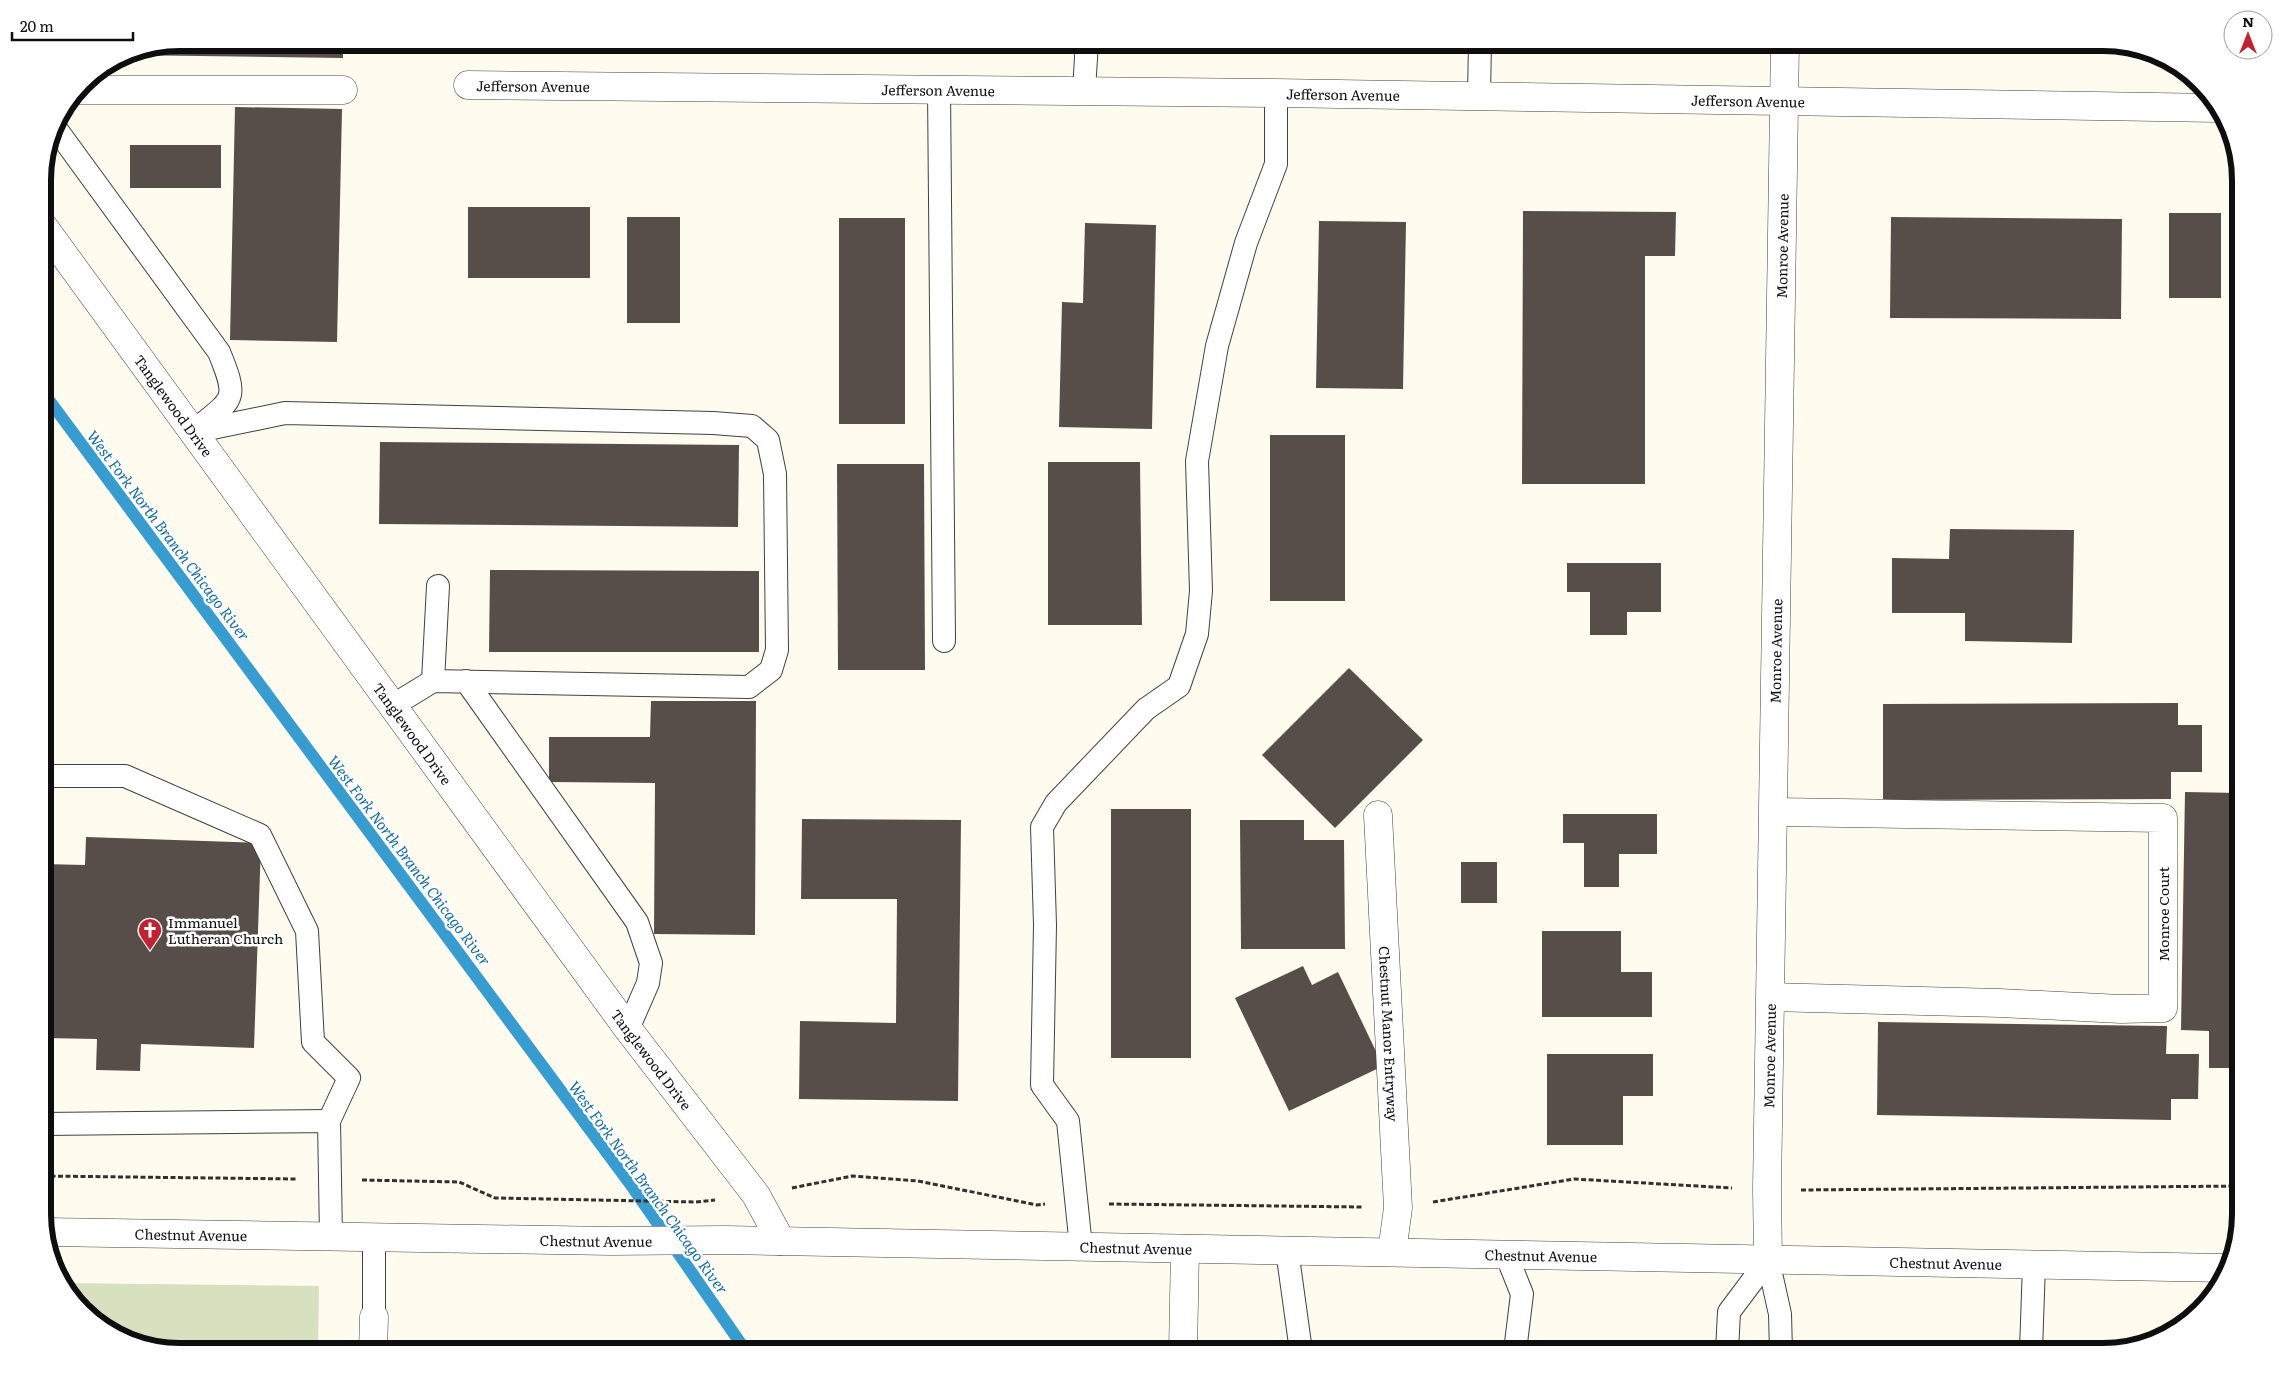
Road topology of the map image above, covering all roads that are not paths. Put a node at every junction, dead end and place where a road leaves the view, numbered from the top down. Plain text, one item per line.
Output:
1 (1480, 51) edge
2 (1785, 51) edge
3 (1086, 52) edge
4 (468, 85) dead end
5 (939, 89) junction
6 (88, 90) edge
7 (343, 90) dead end
8 (1084, 90) junction
9 (1276, 92) junction
10 (1480, 95) junction
11 (1784, 100) junction
12 (2209, 108) edge
13 (60, 134) edge
14 (52, 238) edge
15 (193, 432) junction
16 (438, 586) dead end
17 (944, 641) dead end
18 (433, 681) junction
19 (466, 681) junction
20 (392, 706) junction
21 (52, 776) edge
22 (1774, 812) junction
23 (1378, 815) dead end
24 (1771, 997) junction
25 (628, 1029) junction
26 (329, 1121) junction
27 (52, 1124) edge
28 (52, 1232) edge
29 (331, 1237) junction
30 (374, 1237) junction
31 (781, 1241) junction
32 (1081, 1247) junction
33 (1184, 1249) junction
34 (1286, 1250) junction
35 (1392, 1252) junction
36 (1506, 1254) junction
37 (1768, 1260) junction
38 (2034, 1264) junction
39 (2219, 1268) edge
40 (374, 1317) joint
41 (373, 1343) edge
42 (1183, 1343) edge
43 (1300, 1343) edge
44 (1516, 1343) edge
45 (1727, 1343) edge
46 (1781, 1343) edge
47 (2031, 1343) edge

1 - 10 lane
2 - 11 street, Monroe Avenue
3 - 8 lane
4 - 5 street, Jefferson Avenue
5 - 8 street, Jefferson Avenue
5 - 17 lane
6 - 7 street
8 - 9 street, Jefferson Avenue
9 - 10 street, Jefferson Avenue
9 - 32 lane
10 - 11 street, Jefferson Avenue
11 - 12 street, Jefferson Avenue
11 - 22 street, Monroe Avenue
13 - 15 lane
14 - 15 street, Tanglewood Drive
15 - 19 lane
15 - 20 street, Tanglewood Drive
16 - 18 lane
18 - 19 lane
18 - 20 lane
19 - 25 lane
20 - 25 street, Tanglewood Drive
21 - 26 lane
22 - 24 street, Monroe Avenue
22 - 24 street, Monroe Court
23 - 35 street, Chestnut Manor Entryway
24 - 37 street, Monroe Avenue
25 - 31 street, Tanglewood Drive
26 - 27 lane
26 - 29 lane
28 - 29 street, Chestnut Avenue
29 - 30 street, Chestnut Avenue
30 - 31 street, Chestnut Avenue
30 - 40 lane
31 - 32 street, Chestnut Avenue
32 - 33 street, Chestnut Avenue
33 - 34 street, Chestnut Avenue
33 - 42 street
34 - 35 street, Chestnut Avenue
34 - 43 lane
35 - 36 street, Chestnut Avenue
36 - 37 street, Chestnut Avenue
36 - 44 lane
37 - 38 street, Chestnut Avenue
37 - 45 lane
37 - 46 lane
38 - 39 street, Chestnut Avenue
38 - 47 lane
40 - 41 street

